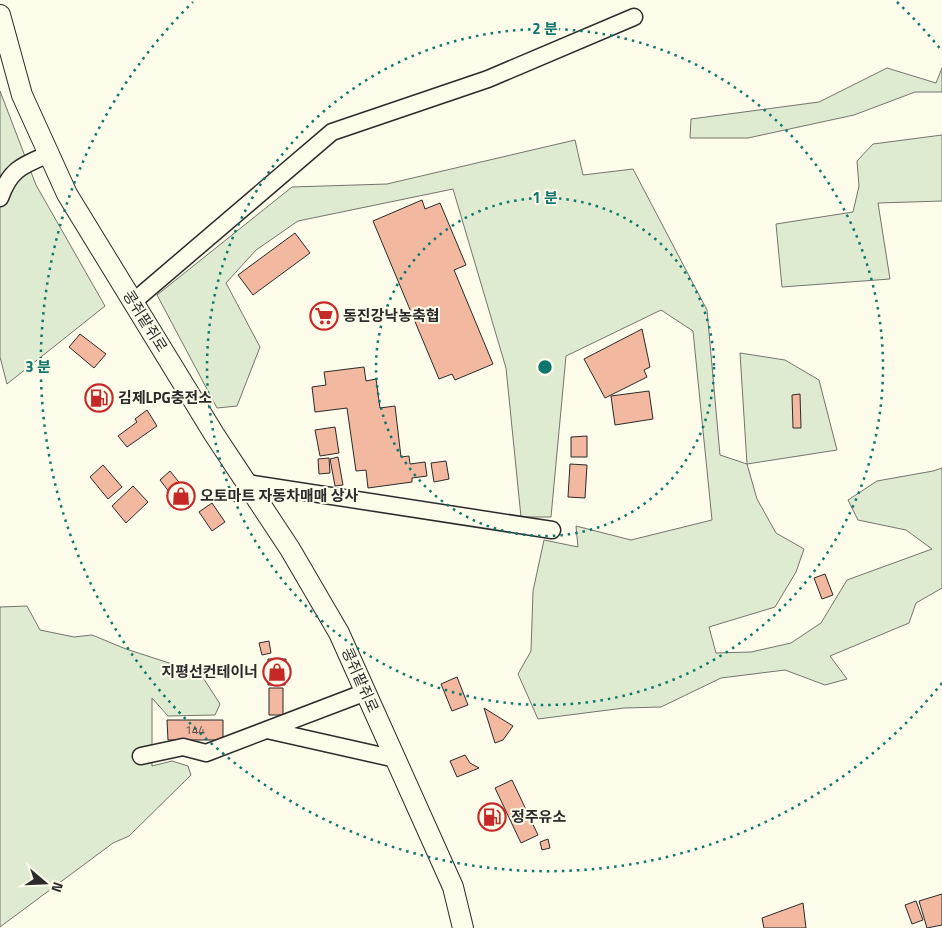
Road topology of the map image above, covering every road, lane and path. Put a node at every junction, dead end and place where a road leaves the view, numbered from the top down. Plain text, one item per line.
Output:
1 (0, 15) edge
2 (634, 17) dead end
3 (49, 154) junction
4 (0, 198) edge
5 (133, 302) junction
6 (247, 483) junction
7 (552, 530) dead end
8 (366, 692) junction
9 (268, 730) junction
10 (141, 756) dead end
11 (396, 759) junction
12 (453, 887) junction
13 (464, 928) edge
14 (476, 928) edge

1 - 3 main road, 콩쥐팥쥐로
2 - 5 street
3 - 4 street
3 - 5 main road, 콩쥐팥쥐로
5 - 6 main road, 콩쥐팥쥐로
6 - 7 street
6 - 8 main road, 콩쥐팥쥐로
8 - 9 street
8 - 11 main road, 콩쥐팥쥐로
9 - 10 street
9 - 11 street
11 - 12 main road, 콩쥐팥쥐로
12 - 13 main road, 콩쥐팥쥐로
12 - 14 main road, 콩쥐팥쥐로

